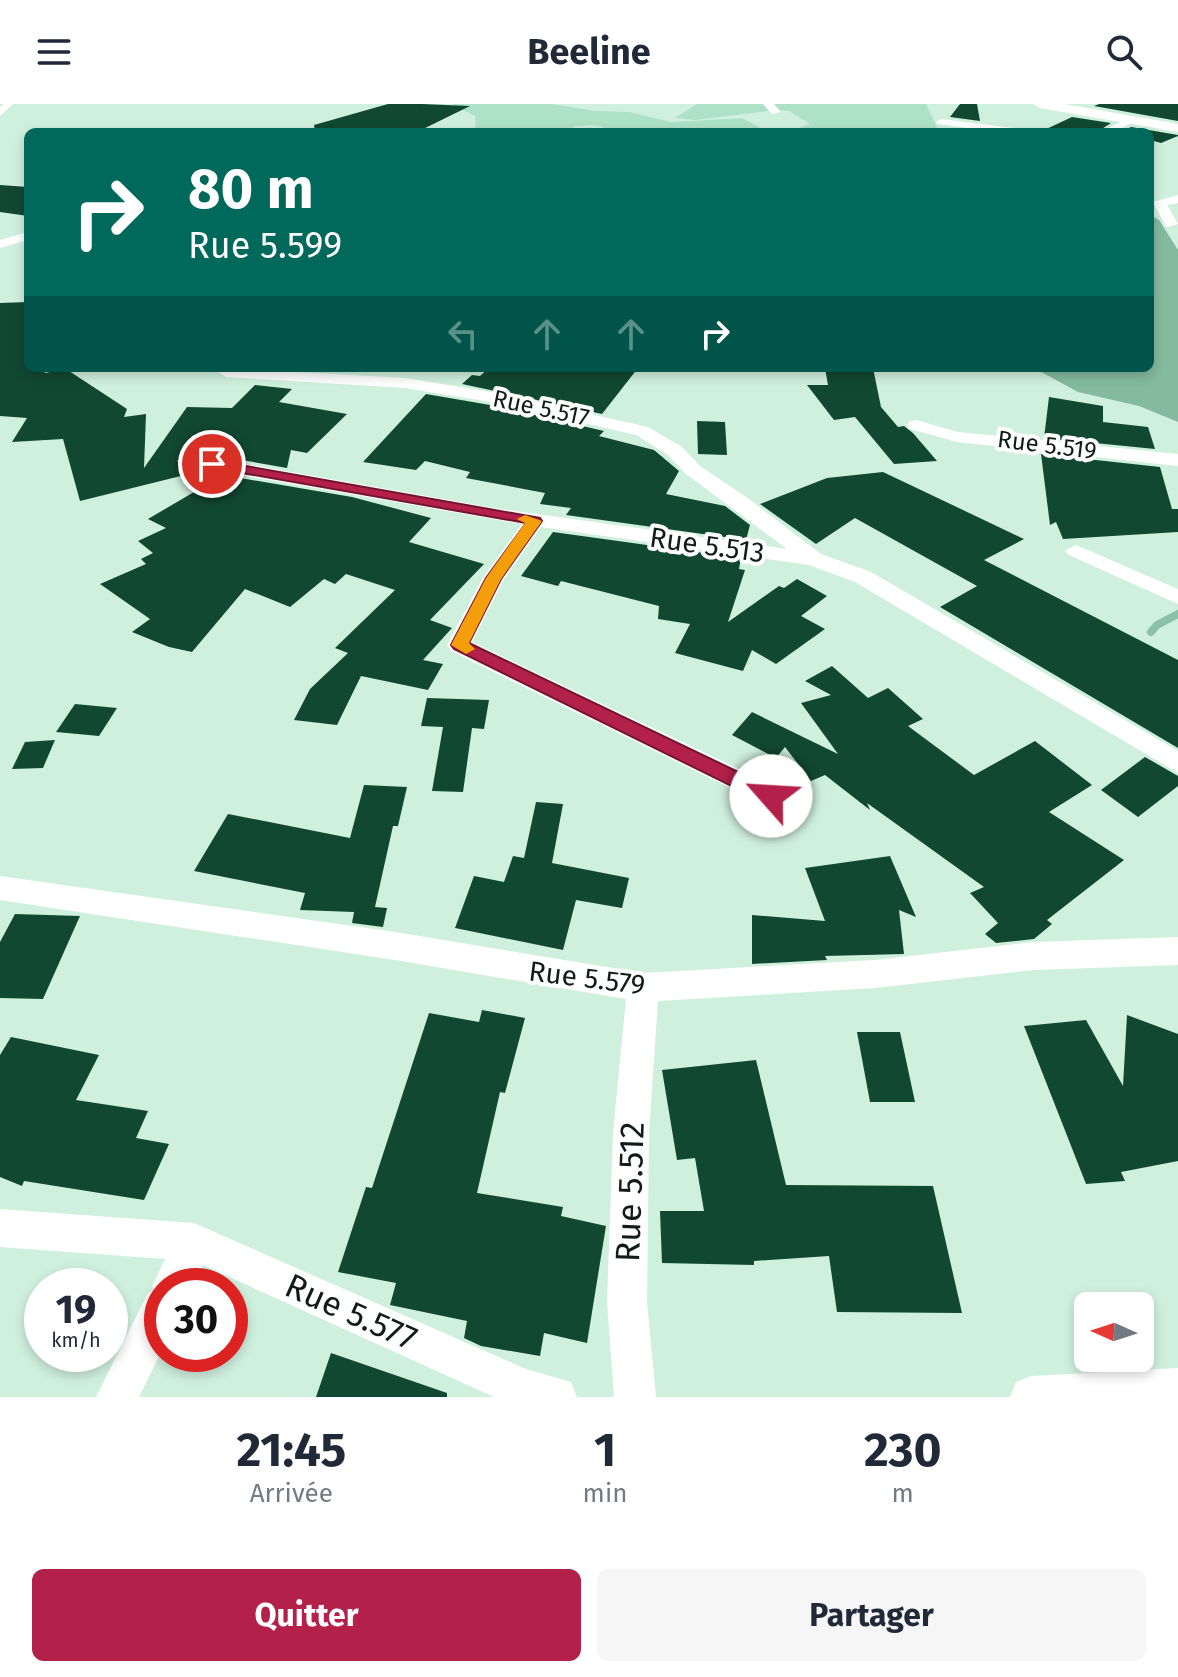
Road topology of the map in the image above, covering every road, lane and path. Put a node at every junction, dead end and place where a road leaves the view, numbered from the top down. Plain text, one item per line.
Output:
1 (8, 104) edge
2 (1040, 104) edge
3 (1060, 104) edge
4 (0, 113) edge
5 (1133, 120) junction
6 (941, 122) dead end
7 (1178, 126) edge
8 (990, 128) edge
9 (1114, 128) edge
10 (1178, 199) edge
11 (1171, 224) dead end
12 (24, 237) edge
13 (0, 244) edge
14 (226, 372) dead end
15 (415, 372) edge
16 (405, 383) junction
17 (916, 425) dead end
18 (189, 460) dead end
19 (1178, 460) edge
20 (535, 521) junction
21 (1076, 551) dead end
22 (813, 559) junction
23 (1178, 597) edge
24 (1178, 763) edge
25 (771, 796) dead end
26 (0, 888) edge
27 (1178, 951) edge
28 (643, 987) junction
29 (0, 1228) edge
30 (194, 1242) junction
31 (181, 1268) edge
32 (144, 1343) edge
33 (1178, 1389) edge
34 (117, 1397) edge
35 (556, 1397) edge
36 (635, 1397) edge
37 (1031, 1397) edge

1 - 4 street
2 - 5 main road
3 - 7 main road
5 - 7 main road
5 - 9 street
6 - 8 street
10 - 11 street
12 - 13 street
14 - 16 street, Rue 5.517
15 - 16 street
16 - 22 street, Rue 5.517
17 - 19 street, Rue 5.519
18 - 20 street, Rue 5.513
20 - 22 street, Rue 5.513
20 - 25 street
21 - 23 street
22 - 24 street, Rue 5.513
26 - 28 street, Rue 5.579
27 - 28 street, Rue 5.579
28 - 36 street, Rue 5.512
29 - 30 street, Rue 5.577
30 - 31 street
30 - 35 street, Rue 5.577
32 - 34 street
33 - 37 street

